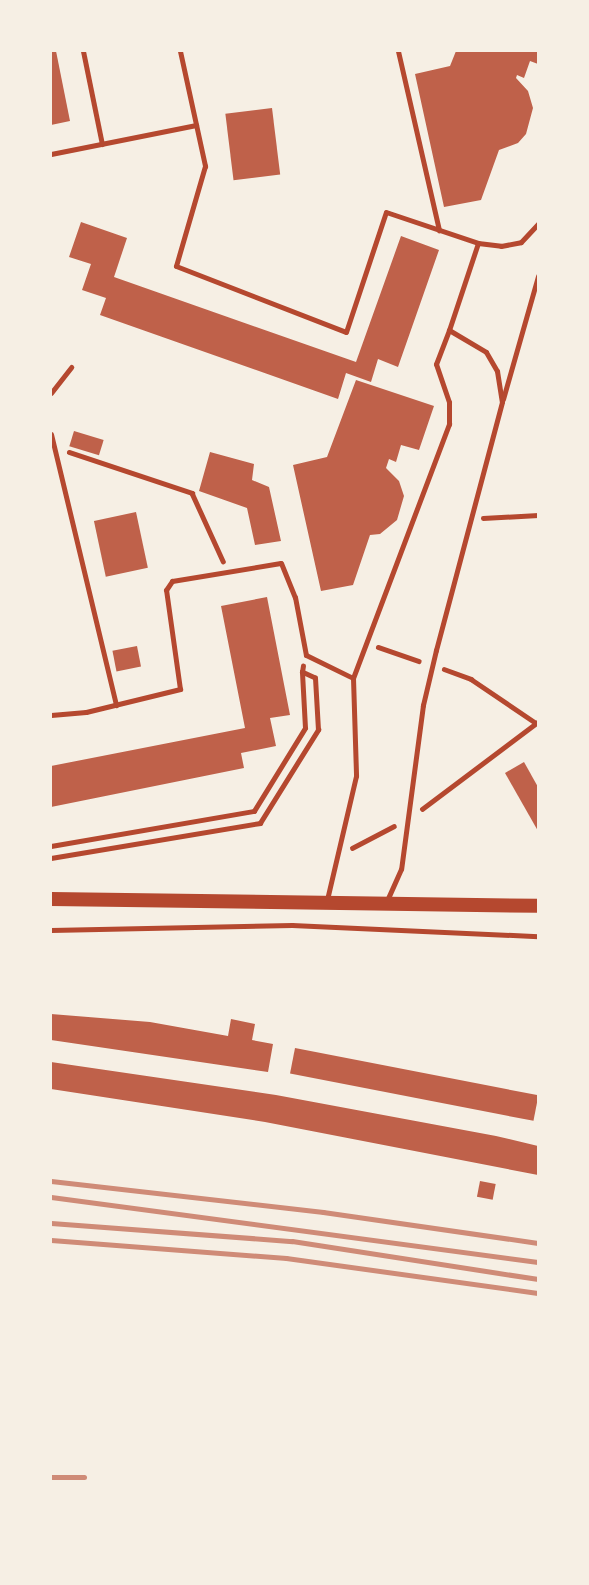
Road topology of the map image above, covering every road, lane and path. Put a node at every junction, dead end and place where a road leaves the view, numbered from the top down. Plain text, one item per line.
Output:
1 (83, 51) edge
2 (180, 51) edge
3 (398, 51) edge
4 (196, 125) junction
5 (102, 144) junction
6 (51, 154) edge
7 (538, 224) edge
8 (439, 230) junction
9 (478, 243) junction
10 (538, 276) edge
11 (449, 330) junction
12 (71, 367) dead end
13 (51, 393) edge
14 (502, 402) junction
15 (51, 434) edge
16 (55, 450) junction
17 (538, 515) edge
18 (472, 519) junction
19 (229, 572) junction
20 (366, 643) junction
21 (306, 655) junction
22 (432, 665) junction
23 (302, 672) junction
24 (353, 678) junction
25 (116, 705) junction
26 (51, 715) edge
27 (537, 723) edge
28 (408, 820) junction
29 (51, 846) edge
30 (339, 854) junction
31 (51, 859) edge
32 (51, 899) edge
33 (327, 903) junction
34 (384, 905) junction
35 (538, 906) edge
36 (51, 930) edge
37 (538, 936) edge

1 - 5 lane
2 - 4 lane
3 - 8 lane
4 - 5 lane
4 - 8 lane
5 - 6 lane
7 - 9 lane
8 - 9 lane
9 - 11 lane
10 - 14 lane
11 - 14 lane
11 - 20 lane
12 - 13 lane
14 - 18 lane
15 - 16 lane
16 - 19 path
16 - 25 lane
17 - 18 path
18 - 22 lane
19 - 21 lane
19 - 25 lane
20 - 22 path
20 - 24 lane
21 - 23 path
21 - 24 lane
22 - 27 path
22 - 28 lane
23 - 29 path
23 - 31 path
24 - 30 lane
25 - 26 lane
27 - 28 path
28 - 30 path
28 - 34 lane
30 - 33 lane
32 - 33 main road
33 - 34 main road
34 - 35 main road
36 - 37 path

